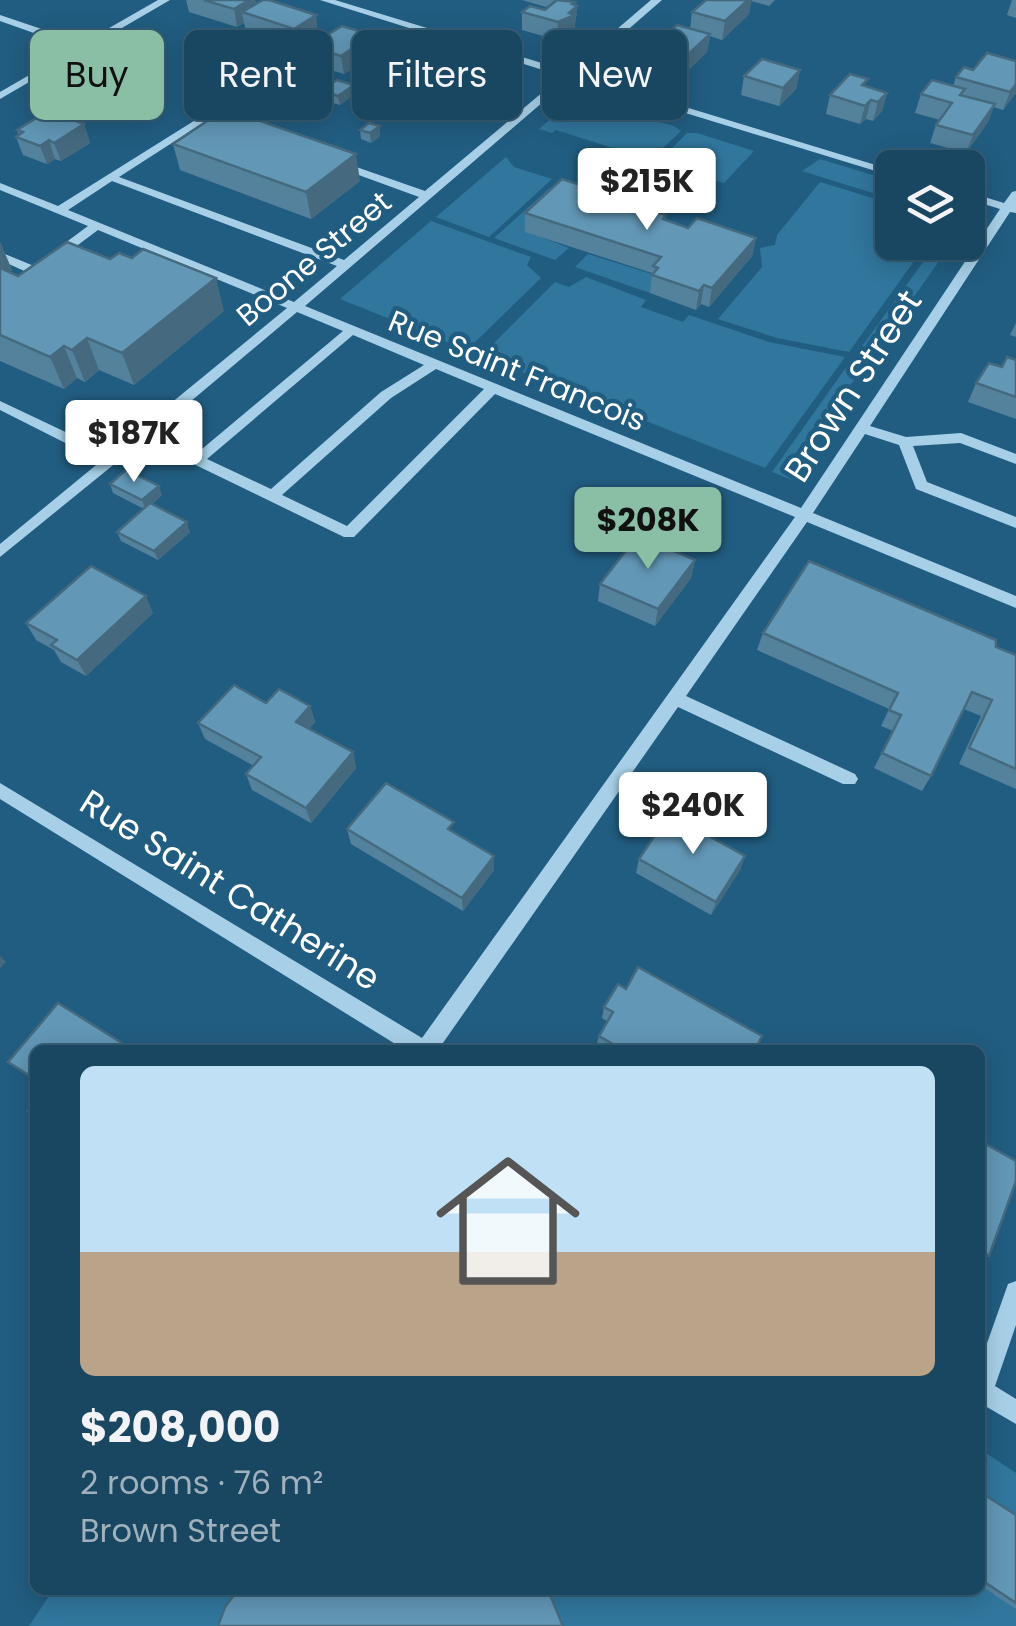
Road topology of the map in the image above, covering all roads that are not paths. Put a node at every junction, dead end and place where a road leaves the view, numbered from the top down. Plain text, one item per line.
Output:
1 (165, 0) edge
2 (325, 0) edge
3 (657, 0) edge
4 (0, 18) edge
5 (35, 30) edge
6 (113, 30) edge
7 (622, 30) edge
8 (542, 66) edge
9 (30, 78) edge
10 (0, 96) edge
11 (542, 98) edge
12 (687, 110) edge
13 (242, 130) edge
14 (316, 156) edge
15 (875, 168) edge
16 (110, 177) junction
17 (0, 186) edge
18 (427, 196) junction
19 (985, 199) edge
20 (1013, 204) edge
21 (59, 210) junction
22 (96, 226) junction
23 (0, 256) edge
24 (346, 266) junction
25 (296, 308) junction
26 (352, 330) junction
27 (436, 364) junction
28 (492, 388) junction
29 (0, 405) edge
30 (862, 428) junction
31 (143, 434) junction
32 (905, 442) junction
33 (112, 460) junction
34 (197, 460) junction
35 (1016, 460) edge
36 (272, 496) junction
37 (804, 516) junction
38 (1016, 523) edge
39 (0, 552) edge
40 (1016, 602) edge
41 (675, 698) junction
42 (850, 778) dead end
43 (0, 790) edge
44 (417, 1045) edge
45 (429, 1045) edge
46 (1016, 1292) edge
47 (985, 1380) edge
48 (985, 1393) edge
49 (1016, 1412) edge

1 - 6 street
2 - 8 street
3 - 7 street, Boone Street
4 - 5 street
9 - 10 street
11 - 18 street, Boone Street
12 - 15 street
13 - 16 street
14 - 18 street
16 - 21 street
16 - 24 street
17 - 21 street, Rue Saint Francois
18 - 24 street, Boone Street
19 - 20 street
20 - 30 street, Brown Street
21 - 22 street, Rue Saint Francois
22 - 23 street
22 - 25 street, Rue Saint Francois
24 - 25 street, Boone Street
25 - 26 street, Rue Saint Francois
25 - 31 street, Boone Street
26 - 27 street, Rue Saint Francois
26 - 34 street
27 - 28 street, Rue Saint Francois
27 - 36 street
28 - 36 street
28 - 37 street, Rue Saint Francois
29 - 33 street
30 - 32 street
30 - 37 street, Brown Street
31 - 33 street, Boone Street
31 - 34 street
32 - 35 street
32 - 38 street
33 - 39 street, Boone Street
34 - 36 street
37 - 40 street, Rue Saint Francois
37 - 41 street, Brown Street
41 - 42 street
41 - 45 street, Brown Street
43 - 44 street, Rue Saint Catherine
46 - 47 street
48 - 49 street

